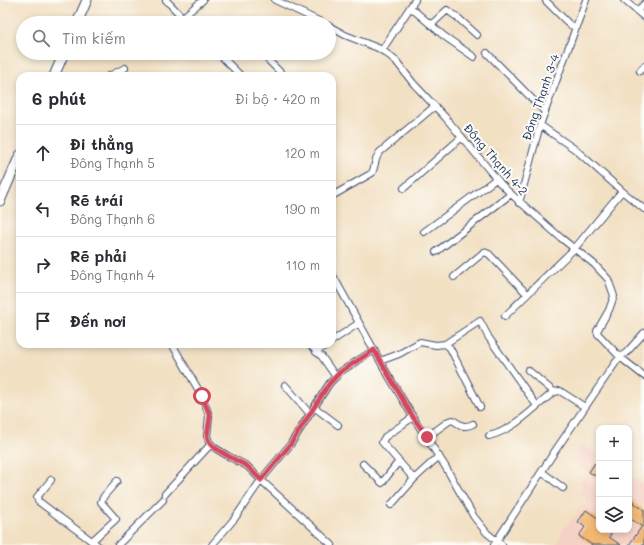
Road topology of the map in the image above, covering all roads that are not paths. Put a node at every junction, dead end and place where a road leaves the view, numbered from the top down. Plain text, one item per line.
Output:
1 (87, 0) edge
2 (166, 0) edge
3 (203, 0) edge
4 (275, 0) edge
5 (415, 0) edge
6 (586, 0) edge
7 (624, 0) edge
8 (546, 1) dead end
9 (644, 4) edge
10 (410, 7) junction
11 (637, 11) junction
12 (80, 16) edge
13 (182, 16) edge
14 (184, 16) edge
15 (308, 16) edge
16 (644, 17) edge
17 (431, 25) junction
18 (577, 27) junction
19 (336, 30) edge
20 (477, 35) dead end
21 (382, 50) junction
22 (487, 53) dead end
23 (474, 57) dead end
24 (61, 60) edge
25 (225, 60) edge
26 (268, 60) dead end
27 (125, 68) dead end
28 (56, 72) edge
29 (117, 72) edge
30 (237, 72) edge
31 (280, 72) edge
32 (435, 106) junction
33 (545, 112) junction
34 (540, 125) junction
35 (462, 137) junction
36 (16, 167) edge
37 (496, 178) junction
38 (404, 188) dead end
39 (622, 191) junction
40 (336, 194) edge
41 (510, 194) junction
42 (0, 201) edge
43 (519, 203) junction
44 (644, 209) edge
45 (424, 232) dead end
46 (575, 248) junction
47 (436, 252) dead end
48 (454, 277) dead end
49 (336, 281) edge
50 (527, 294) junction
51 (505, 316) dead end
52 (359, 323) junction
53 (644, 333) edge
54 (336, 338) edge
55 (445, 344) junction
56 (174, 348) edge
57 (312, 348) edge
58 (322, 348) edge
59 (374, 350) junction
60 (316, 352) junction
61 (620, 357) junction
62 (380, 361) junction
63 (528, 370) dead end
64 (644, 376) edge
65 (336, 377) junction
66 (285, 385) dead end
67 (554, 392) junction
68 (536, 406) junction
69 (480, 407) dead end
70 (585, 407) junction
71 (314, 408) junction
72 (310, 414) junction
73 (413, 417) junction
74 (474, 424) dead end
75 (338, 425) dead end
76 (489, 436) dead end
77 (427, 437) junction
78 (211, 444) junction
79 (439, 456) junction
80 (399, 461) junction
81 (363, 464) dead end
82 (542, 472) junction
83 (414, 479) junction
84 (50, 480) dead end
85 (261, 480) junction
86 (117, 481) dead end
87 (563, 488) dead end
88 (391, 505) dead end
89 (95, 543) edge
90 (215, 544) edge
91 (498, 544) edge
92 (118, 545) edge
93 (332, 545) edge

1 - 12 main road
2 - 13 street
3 - 14 street
4 - 15 street
5 - 10 street
6 - 18 street, Đông Thạnh 3-4
7 - 11 street
8 - 18 street
9 - 11 street
10 - 17 street
10 - 21 street
11 - 16 street
17 - 20 street
17 - 23 street
18 - 33 street, Đông Thạnh 3-4
19 - 21 street, Đông Thạnh 4-2
21 - 32 street, Đông Thạnh 4-2
22 - 33 street
24 - 28 main road
25 - 30 street
26 - 31 street
27 - 29 street
32 - 35 street, Đông Thạnh 4-2
32 - 40 street
33 - 34 street, Đông Thạnh 3-4
34 - 39 street
34 - 43 street, Đông Thạnh 3-4
35 - 37 street, Đông Thạnh 4-2
35 - 38 street
36 - 42 main road
37 - 41 street, Đông Thạnh 4-2
37 - 45 street
39 - 44 street
39 - 46 street
41 - 43 street, Đông Thạnh 4-2
41 - 47 street
43 - 46 street, Đông Thạnh 4-2
46 - 50 street
46 - 61 street, Đông Thạnh 4-2
48 - 50 street
49 - 52 street
50 - 51 street
52 - 54 street
52 - 59 street
53 - 61 street
55 - 62 street
55 - 68 street
55 - 69 street
56 - 78 street
57 - 60 street
58 - 60 street
59 - 62 street
59 - 65 street
60 - 65 street
61 - 64 street, Đông Thạnh 4-2
61 - 70 street
62 - 73 street
63 - 67 street
65 - 71 street
66 - 72 street
67 - 68 street
67 - 70 street
68 - 76 street
70 - 82 street
71 - 72 street
71 - 75 street
72 - 85 street
73 - 77 street
73 - 80 street
74 - 77 street
77 - 79 street
78 - 85 street
78 - 92 street
79 - 83 street
79 - 91 street
80 - 81 street
80 - 83 street
82 - 87 street
82 - 91 street
83 - 88 street
84 - 89 street
85 - 90 street
85 - 93 street
86 - 89 street

